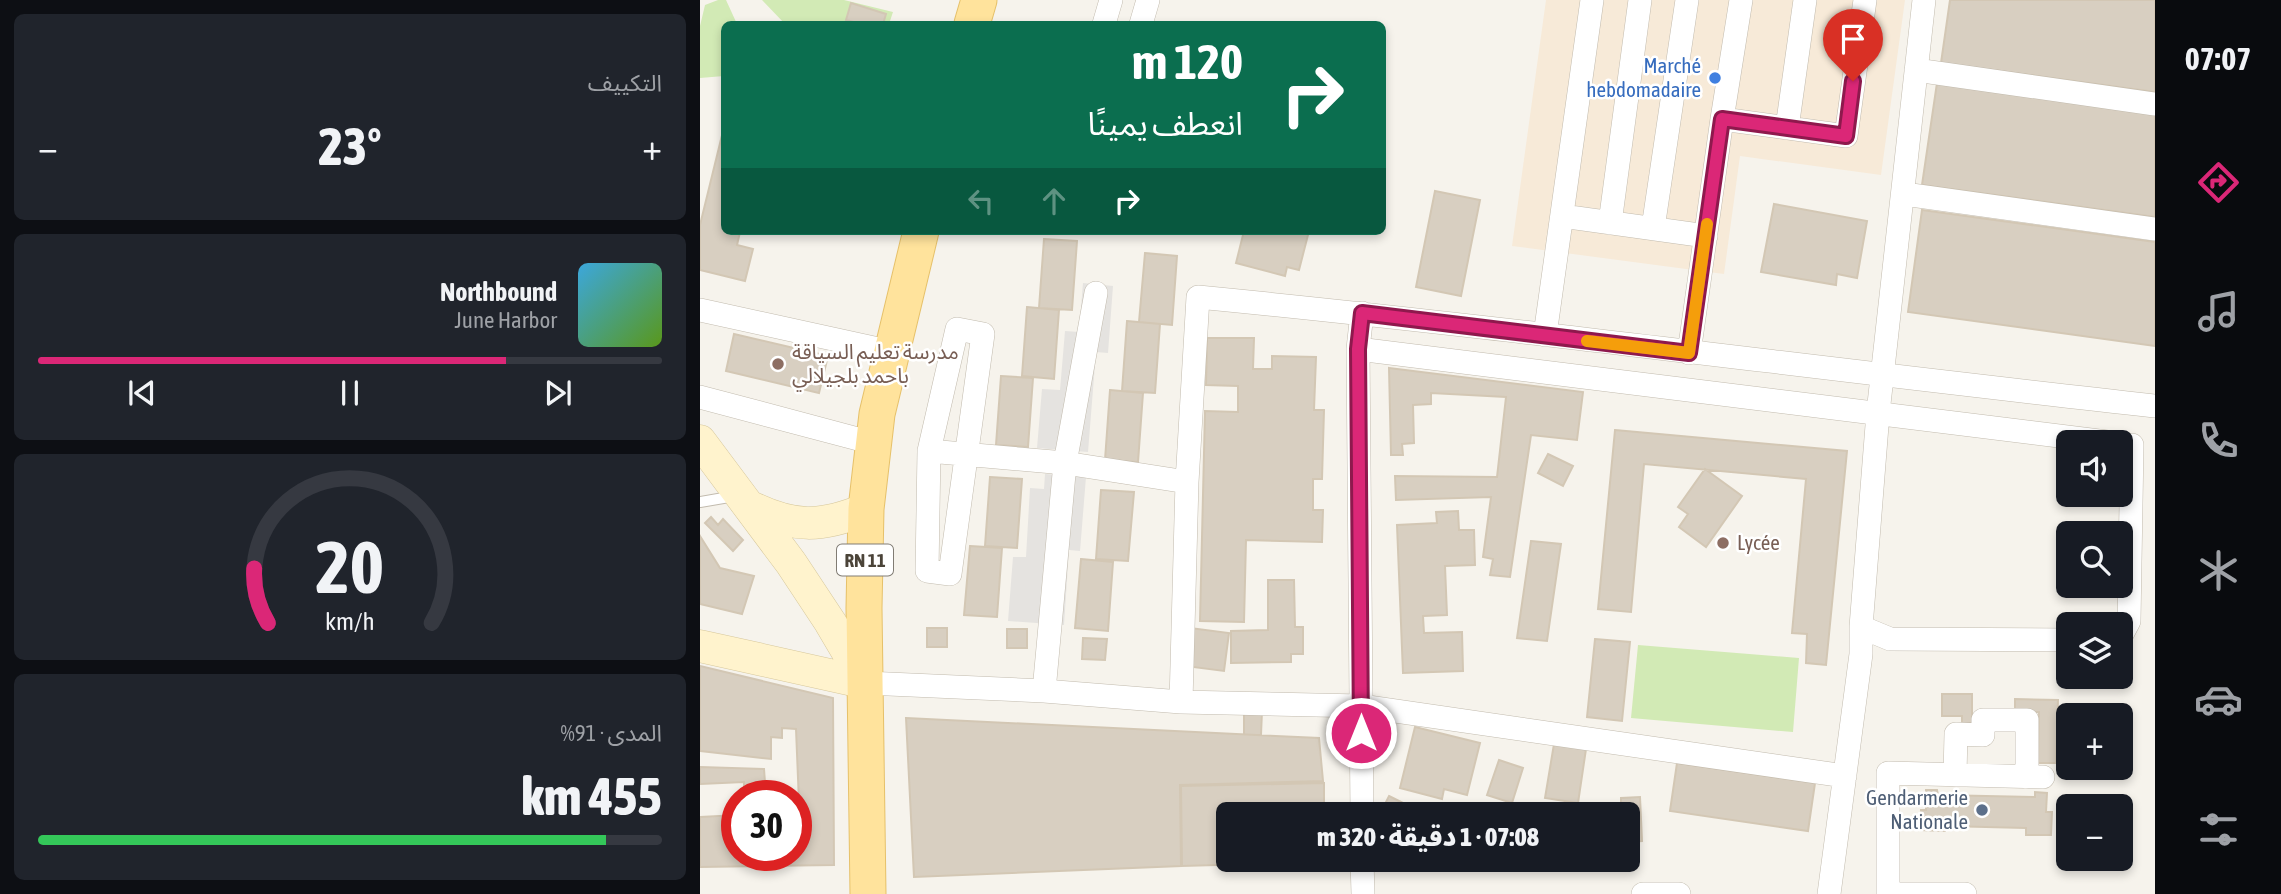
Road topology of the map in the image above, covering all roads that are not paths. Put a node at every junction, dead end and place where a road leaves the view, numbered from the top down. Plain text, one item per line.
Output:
1 (979, 0) edge
2 (1111, 0) edge
3 (1148, 0) edge
4 (1592, 0) edge
5 (1640, 0) edge
6 (1687, 0) edge
7 (1741, 0) edge
8 (1805, 0) edge
9 (1864, 0) edge
10 (1924, 0) edge
11 (973, 21) edge
12 (1105, 21) edge
13 (1142, 21) edge
14 (1916, 71) junction
15 (2155, 104) edge
16 (1722, 119) junction
17 (1787, 128) junction
18 (1904, 194) junction
19 (1562, 216) junction
20 (1610, 223) junction
21 (1653, 228) junction
22 (2155, 229) edge
23 (920, 235) edge
24 (1706, 236) junction
25 (1096, 293) dead end
26 (700, 310) edge
27 (1362, 313) junction
28 (1545, 335) junction
29 (1358, 349) junction
30 (892, 352) junction
31 (1689, 353) junction
32 (1884, 376) junction
33 (700, 397) edge
34 (2155, 406) edge
35 (1878, 413) junction
36 (2056, 436) edge
37 (700, 441) edge
38 (873, 443) junction
39 (929, 452) junction
40 (966, 455) junction
41 (1065, 463) junction
42 (1187, 482) junction
43 (746, 501) junction
44 (700, 502) edge
45 (2130, 507) edge
46 (866, 509) junction
47 (2129, 612) edge
48 (1861, 628) junction
49 (2056, 640) edge
50 (700, 646) edge
51 (866, 683) junction
52 (1044, 691) junction
53 (1181, 702) junction
54 (1361, 706) junction
55 (1955, 775) junction
56 (1845, 776) junction
57 (1362, 802) edge
58 (1362, 872) edge
59 (868, 894) edge
60 (1363, 894) edge
61 (1829, 894) edge
62 (1965, 894) edge

1 - 11 main road
2 - 12 street
3 - 13 street
4 - 19 street
5 - 20 street
6 - 21 street
7 - 16 street
8 - 17 street
9 - 17 street
10 - 14 street
14 - 15 street
14 - 18 street
16 - 17 street
16 - 24 street
18 - 22 street
18 - 32 street
19 - 20 street
19 - 28 street
20 - 21 street
21 - 24 street
23 - 30 main road, RN 11
24 - 31 street
25 - 41 street
26 - 30 street
27 - 28 street
27 - 29 street
27 - 42 street
28 - 31 street
29 - 35 street
29 - 54 street
30 - 38 main road, RN 11
31 - 32 street
32 - 34 street
32 - 35 street
33 - 38 street
35 - 36 street
35 - 48 street
37 - 43 main road
38 - 46 main road, RN 11
39 - 40 street
39 - 40 street
39 - 40 street
40 - 41 street
41 - 42 street
41 - 52 street
42 - 53 street
43 - 44 lane
43 - 46 main road
43 - 51 main road
45 - 47 street
46 - 51 main road, RN 11
48 - 49 street
48 - 56 street
50 - 51 main road
51 - 52 street
51 - 59 main road, RN 11
52 - 53 street
53 - 54 street
54 - 56 street
54 - 57 street
55 - 55 street
55 - 62 street
56 - 61 street
58 - 60 street

